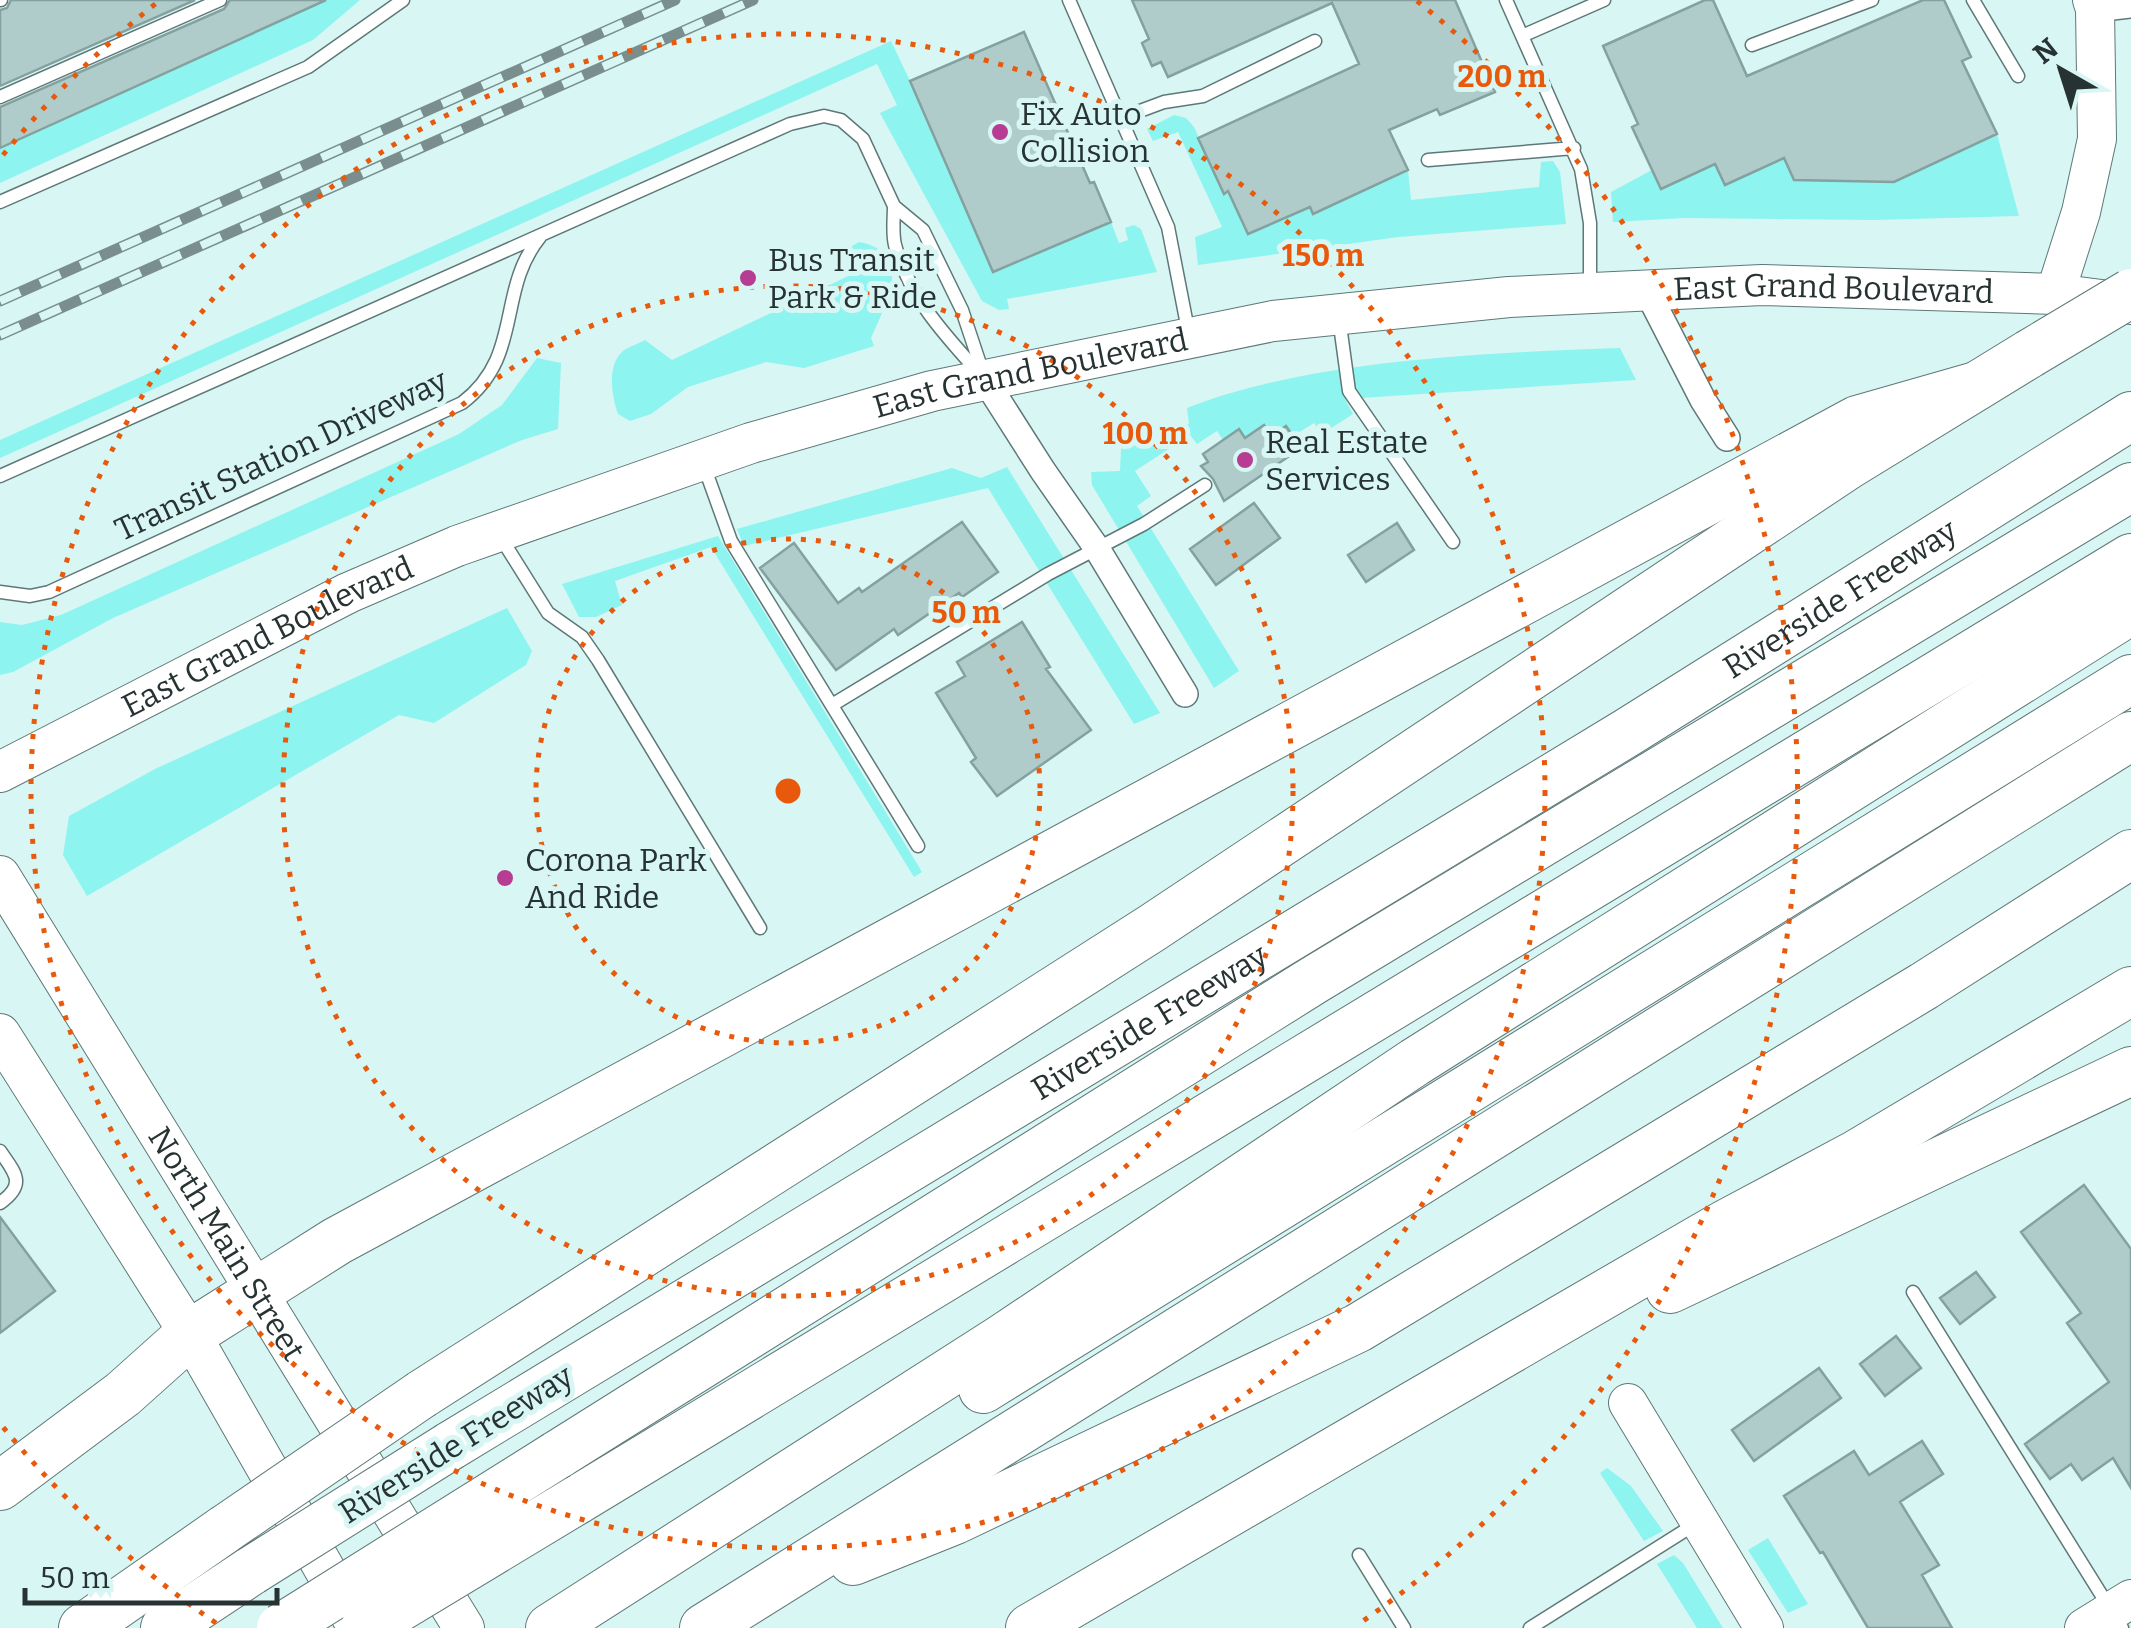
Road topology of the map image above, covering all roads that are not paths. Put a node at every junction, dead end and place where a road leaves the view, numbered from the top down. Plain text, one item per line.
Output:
1 (220, 0) edge
2 (403, 0) edge
3 (1069, 0) edge
4 (1506, 0) edge
5 (1604, 0) edge
6 (1872, 0) edge
7 (1972, 0) edge
8 (2106, 4) edge
9 (1522, 36) junction
10 (1315, 41) dead end
11 (1752, 45) dead end
12 (2018, 76) dead end
13 (0, 97) edge
14 (1121, 118) junction
15 (1574, 148) junction
16 (1428, 160) dead end
17 (0, 202) edge
18 (894, 206) junction
19 (541, 235) junction
20 (1648, 291) junction
21 (1590, 293) junction
22 (2055, 294) junction
23 (2131, 294) edge
24 (2131, 304) edge
25 (1339, 314) junction
26 (1190, 338) junction
27 (986, 380) junction
28 (1976, 386) junction
29 (2131, 416) edge
30 (1727, 438) dead end
31 (702, 460) junction
32 (0, 476) edge
33 (1204, 485) dead end
34 (2131, 487) edge
35 (497, 531) junction
36 (2131, 538) edge
37 (1453, 542) dead end
38 (1096, 547) junction
39 (2131, 558) edge
40 (0, 592) edge
41 (2131, 610) edge
42 (2131, 679) edge
43 (1185, 694) dead end
44 (1889, 704) junction
45 (832, 706) junction
46 (2131, 736) edge
47 (0, 772) edge
48 (918, 846) dead end
49 (2131, 854) edge
50 (0, 876) edge
51 (760, 928) dead end
52 (2131, 990) edge
53 (0, 1034) edge
54 (2131, 1071) edge
55 (0, 1151) edge
56 (0, 1203) edge
57 (257, 1292) junction
58 (1913, 1292) dead end
59 (190, 1334) junction
60 (1628, 1403) dead end
61 (1337, 1448) junction
62 (0, 1486) edge
63 (1700, 1522) junction
64 (712, 1526) junction
65 (1359, 1555) dead end
66 (2112, 1616) edge
67 (721, 1618) edge
68 (459, 1620) edge
69 (556, 1625) edge
70 (83, 1628) edge
71 (165, 1628) edge
72 (282, 1628) edge
73 (362, 1628) edge
74 (1030, 1628) edge
75 (1404, 1628) edge
76 (1530, 1628) edge
77 (1764, 1628) edge

1 - 13 lane
2 - 17 lane
3 - 14 lane
4 - 9 lane
5 - 9 lane
6 - 11 lane
7 - 12 lane
8 - 22 street
9 - 15 lane
10 - 14 lane
14 - 26 lane
15 - 16 lane
15 - 21 lane
18 - 19 lane
18 - 27 lane
18 - 27 lane
19 - 32 lane
19 - 40 lane, Transit Station Driveway
20 - 21 main road, East Grand Boulevard
20 - 22 main road, East Grand Boulevard
20 - 30 street
21 - 25 main road, East Grand Boulevard
22 - 24 main road, East Grand Boulevard
23 - 28 highway, bridge
25 - 26 main road, East Grand Boulevard
25 - 37 lane
26 - 27 main road, East Grand Boulevard
27 - 31 main road, East Grand Boulevard
27 - 38 street
28 - 57 highway
28 - 70 highway, bridge
29 - 71 highway, Riverside Freeway, bridge
31 - 35 main road, East Grand Boulevard
31 - 45 lane
33 - 38 lane
34 - 72 highway, bridge
35 - 47 main road, East Grand Boulevard
35 - 51 lane
36 - 44 highway
38 - 43 street
38 - 45 lane
39 - 44 highway
41 - 64 highway
42 - 64 highway
44 - 73 highway, bridge
45 - 48 lane
46 - 67 highway
49 - 67 highway
50 - 57 main road, North Main Street
52 - 61 highway
53 - 59 main road
54 - 61 highway
55 - 56 lane
57 - 59 highway
57 - 68 main road, North Main Street
58 - 66 lane
59 - 62 highway
59 - 73 main road
60 - 63 street
61 - 74 highway
63 - 76 lane
63 - 77 street
64 - 69 highway
65 - 75 lane

